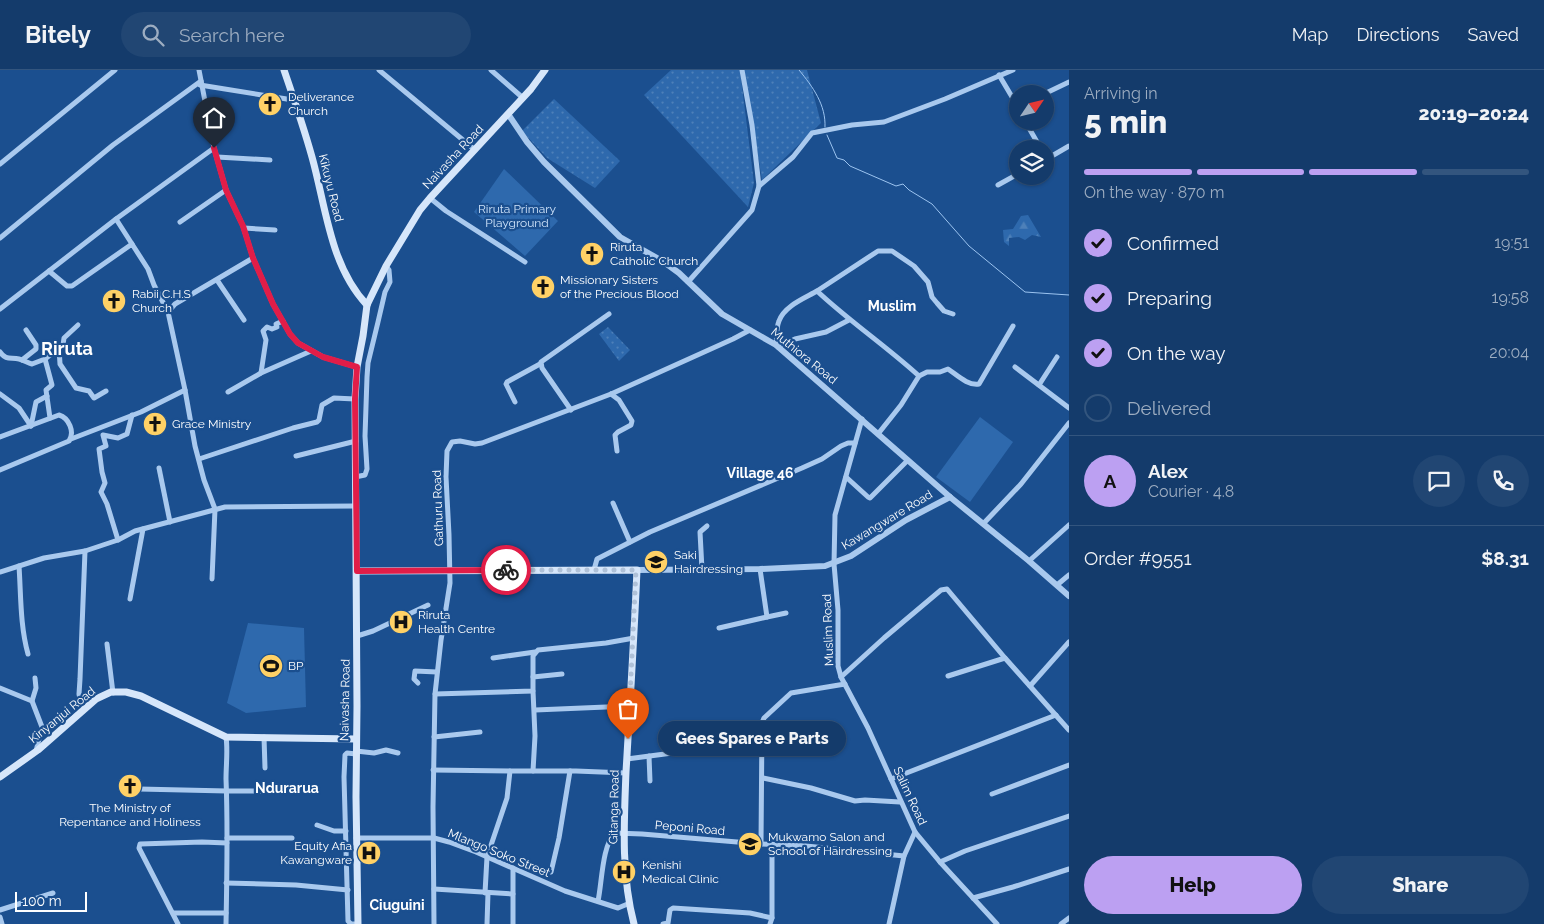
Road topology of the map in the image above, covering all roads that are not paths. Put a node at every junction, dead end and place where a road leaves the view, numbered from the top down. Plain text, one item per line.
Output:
1 (115, 70) edge
2 (199, 70) edge
3 (284, 70) edge
4 (380, 70) edge
5 (491, 70) edge
6 (545, 70) edge
7 (742, 70) edge
8 (1013, 70) edge
9 (999, 76) junction
10 (1069, 82) edge
11 (200, 84) junction
12 (1054, 89) edge
13 (1009, 92) edge
14 (523, 98) junction
15 (293, 100) junction
16 (508, 114) junction
17 (1069, 146) edge
18 (214, 148) junction
19 (475, 150) junction
20 (1054, 154) edge
21 (217, 157) junction
22 (270, 160) dead end
23 (0, 164) edge
24 (1009, 179) edge
25 (998, 185) dead end
26 (759, 186) junction
27 (226, 190) junction
28 (430, 198) junction
29 (116, 219) junction
30 (180, 222) dead end
31 (244, 228) junction
32 (275, 230) dead end
33 (0, 238) edge
34 (132, 244) junction
35 (253, 258) junction
36 (525, 262) dead end
37 (386, 266) junction
38 (49, 271) junction
39 (217, 280) junction
40 (688, 282) junction
41 (817, 291) junction
42 (367, 306) junction
43 (0, 309) edge
44 (168, 312) junction
45 (609, 314) dead end
46 (953, 314) dead end
47 (244, 320) dead end
48 (849, 320) junction
49 (283, 321) junction
50 (78, 326) dead end
51 (1013, 326) dead end
52 (26, 330) dead end
53 (750, 330) junction
54 (777, 346) junction
55 (59, 348) junction
56 (311, 351) junction
57 (0, 352) edge
58 (1057, 357) dead end
59 (45, 359) junction
60 (22, 360) junction
61 (540, 364) junction
62 (357, 367) junction
63 (1015, 367) dead end
64 (261, 373) junction
65 (920, 376) junction
66 (1039, 385) junction
67 (185, 390) junction
68 (106, 391) dead end
69 (228, 392) dead end
70 (0, 394) edge
71 (611, 394) junction
72 (47, 396) junction
73 (355, 399) junction
74 (515, 402) dead end
75 (1069, 408) edge
76 (571, 410) junction
77 (132, 415) junction
78 (50, 418) junction
79 (862, 419) junction
80 (1069, 422) edge
81 (30, 426) junction
82 (878, 434) junction
83 (365, 436) junction
84 (0, 437) edge
85 (71, 439) junction
86 (356, 439) junction
87 (855, 443) junction
88 (617, 451) dead end
89 (296, 456) dead end
90 (199, 459) junction
91 (908, 460) junction
92 (159, 468) dead end
93 (0, 470) edge
94 (355, 477) junction
95 (846, 477) junction
96 (950, 497) junction
97 (613, 503) dead end
98 (355, 506) junction
99 (215, 509) junction
100 (170, 522) junction
101 (983, 524) junction
102 (1069, 524) edge
103 (707, 526) dead end
104 (143, 529) junction
105 (118, 540) junction
106 (630, 542) junction
107 (85, 551) junction
108 (1029, 561) junction
109 (834, 564) junction
110 (19, 566) junction
111 (594, 570) junction
112 (636, 570) junction
113 (702, 570) junction
114 (760, 570) junction
115 (357, 571) junction
116 (448, 571) junction
117 (0, 572) edge
118 (1069, 575) edge
119 (212, 578) dead end
120 (1057, 585) junction
121 (1069, 596) edge
122 (130, 598) dead end
123 (428, 605) dead end
124 (786, 613) dead end
125 (767, 617) junction
126 (719, 628) dead end
127 (357, 636) junction
128 (634, 638) junction
129 (1069, 642) edge
130 (107, 644) dead end
131 (535, 652) junction
132 (28, 654) dead end
133 (493, 658) dead end
134 (1005, 658) junction
135 (437, 672) junction
136 (562, 674) dead end
137 (948, 676) dead end
138 (533, 677) junction
139 (841, 677) junction
140 (34, 678) dead end
141 (418, 683) dead end
142 (845, 684) junction
143 (1030, 686) junction
144 (0, 688) edge
145 (533, 691) junction
146 (113, 693) junction
147 (436, 694) junction
148 (32, 701) junction
149 (630, 706) junction
150 (82, 710) junction
151 (535, 710) junction
152 (1056, 715) junction
153 (1069, 730) edge
154 (480, 732) dead end
155 (226, 737) junction
156 (264, 737) junction
157 (434, 737) junction
158 (356, 739) junction
159 (762, 741) junction
160 (36, 751) junction
161 (356, 752) junction
162 (398, 753) dead end
163 (649, 756) junction
164 (627, 759) junction
165 (1069, 765) edge
166 (265, 768) dead end
167 (433, 770) junction
168 (510, 771) junction
169 (532, 771) junction
170 (570, 771) junction
171 (626, 774) junction
172 (356, 775) junction
173 (0, 777) edge
174 (344, 777) junction
175 (763, 778) junction
176 (891, 779) junction
177 (650, 781) dead end
178 (139, 789) dead end
179 (356, 790) junction
180 (227, 791) junction
181 (282, 791) dead end
182 (345, 791) junction
183 (992, 794) dead end
184 (900, 802) junction
185 (1069, 816) edge
186 (356, 823) junction
187 (346, 824) junction
188 (317, 825) dead end
189 (346, 831) junction
190 (915, 832) junction
191 (624, 834) junction
192 (292, 838) dead end
193 (434, 838) junction
194 (227, 841) junction
195 (356, 842) junction
196 (761, 844) junction
197 (772, 844) junction
198 (346, 845) junction
199 (904, 856) junction
200 (487, 857) junction
201 (940, 862) junction
202 (513, 868) junction
203 (1069, 869) edge
204 (551, 872) dead end
205 (357, 875) junction
206 (347, 876) junction
207 (226, 883) junction
208 (434, 889) junction
209 (348, 890) junction
210 (53, 892) dead end
211 (486, 893) junction
212 (513, 894) junction
213 (348, 898) junction
214 (357, 898) junction
215 (973, 898) junction
216 (598, 901) junction
217 (630, 903) junction
218 (0, 910) edge
219 (172, 913) junction
220 (226, 913) junction
221 (0, 917) edge
222 (772, 918) junction
223 (1069, 918) edge
224 (2, 924) edge
225 (178, 924) edge
226 (226, 924) edge
227 (358, 924) edge
228 (434, 924) edge
229 (488, 924) edge
230 (513, 924) edge
231 (634, 924) edge
232 (663, 924) edge
233 (770, 924) edge
234 (889, 924) edge
235 (997, 924) edge
236 (1061, 924) edge

1 - 23 street
2 - 11 street
3 - 15 main road, Kikuyu Road
4 - 19 street
5 - 14 street
6 - 14 main road, Naivasha Road
7 - 26 street
8 - 9 street
9 - 13 street
9 - 26 street
10 - 12 street
11 - 15 street
11 - 18 street
11 - 33 street
14 - 16 main road, Naivasha Road
15 - 42 main road, Kikuyu Road
16 - 19 main road, Naivasha Road
16 - 40 street, Muthiora Road
17 - 20 street
18 - 21 street
18 - 29 street
19 - 28 main road, Naivasha Road
21 - 22 street
21 - 27 street
24 - 25 street
26 - 40 street
27 - 30 street
27 - 31 street
28 - 36 street
28 - 37 main road, Naivasha Road
29 - 34 street
29 - 38 street
31 - 32 street
31 - 35 street
34 - 38 street
34 - 44 street
35 - 39 street
35 - 49 street
37 - 42 main road, Naivasha Road
37 - 83 street
38 - 43 street
39 - 44 street
39 - 47 street
40 - 53 street, Muthiora Road
41 - 46 street
41 - 48 street
41 - 54 street
42 - 62 main road, Naivasha Road
44 - 67 street
45 - 61 street
48 - 54 street
48 - 65 street
49 - 56 street
49 - 64 street
50 - 55 street
51 - 65 street
52 - 60 street
53 - 54 street, Muthiora Road
53 - 71 street, Gathuru Road
54 - 79 street, Muthiora Road
55 - 59 street
55 - 68 street
56 - 62 street
56 - 64 street
57 - 60 street
58 - 66 street
59 - 60 street
59 - 72 street
61 - 74 street
61 - 76 street
62 - 73 main road, Naivasha Road
63 - 66 street
64 - 69 street
65 - 82 street
66 - 75 street
67 - 77 street
67 - 90 street
70 - 81 street
71 - 76 street, Gathuru Road
71 - 88 street
72 - 78 street
72 - 81 street
73 - 86 main road, Naivasha Road
73 - 90 street
76 - 116 street, Gathuru Road
77 - 85 street
77 - 105 street
78 - 81 street
78 - 85 street
79 - 82 street, Muthiora Road
79 - 87 street, Muslim Road
80 - 101 street
81 - 84 street
82 - 91 street, Muthiora Road
83 - 86 street
83 - 94 street
85 - 93 street
86 - 89 street
86 - 94 main road, Naivasha Road
87 - 95 street, Muslim Road
87 - 106 street
90 - 99 street
91 - 95 street
91 - 96 street, Muthiora Road
92 - 100 street
94 - 98 main road, Naivasha Road
95 - 109 street, Muslim Road
96 - 101 street, Muthiora Road
96 - 109 street, Kawangware Road
97 - 106 street
98 - 99 street
98 - 115 main road, Naivasha Road
99 - 100 street
99 - 119 street
100 - 104 street
101 - 108 street, Muthiora Road
102 - 108 street
103 - 113 street
104 - 105 street
104 - 122 street
105 - 107 street
106 - 111 street
107 - 110 street
107 - 150 street
108 - 120 street, Muthiora Road
109 - 114 street, Kawangware Road
109 - 139 street, Muslim Road
110 - 117 street
110 - 132 street
111 - 112 main road, Kawangware Road
111 - 116 main road, Kawangware Road
112 - 113 street, Kawangware Road
112 - 128 main road, Gitanga Road
113 - 114 street, Kawangware Road
114 - 125 street
115 - 116 main road, Kawangware Road
115 - 127 main road, Naivasha Road
116 - 135 street, Gathuru Road
118 - 120 street
120 - 121 street, Muthiora Road
123 - 127 street
124 - 125 street
125 - 126 street
127 - 158 main road, Naivasha Road
128 - 131 street
128 - 149 main road, Gitanga Road
129 - 143 street
130 - 146 street
131 - 133 street
131 - 138 street
134 - 137 street
134 - 139 street
134 - 143 street
135 - 141 street
135 - 147 street, Gathuru Road
136 - 138 street
138 - 145 street
139 - 142 street, Muslim Road
140 - 148 street
142 - 159 street
142 - 176 street, Salim Road
143 - 152 street
144 - 148 street
145 - 147 street
145 - 151 street
146 - 150 main road, Kinyanjui Road
146 - 155 main road, Kinyanjui Road
147 - 157 street, Gathuru Road
148 - 160 street
149 - 151 street
149 - 164 main road, Gitanga Road
150 - 160 main road, Kinyanjui Road
151 - 169 street
152 - 153 street
152 - 176 street
154 - 157 street
155 - 156 main road
155 - 180 street
156 - 158 main road
156 - 166 street
157 - 167 street, Gathuru Road
158 - 161 main road, Naivasha Road
159 - 163 street
159 - 175 street
160 - 173 main road, Kinyanjui Road
161 - 162 street
161 - 172 main road, Naivasha Road
161 - 174 street
163 - 164 street
163 - 177 street
164 - 171 main road, Gitanga Road
165 - 183 street
167 - 168 street
167 - 193 street, Gathuru Road
168 - 169 street
168 - 200 street
169 - 170 street
170 - 171 street
170 - 204 street
171 - 191 main road, Gitanga Road
172 - 174 street
172 - 179 main road, Naivasha Road
174 - 182 street
175 - 184 street
175 - 196 street
176 - 184 street, Salim Road
178 - 180 street
179 - 182 street
179 - 186 main road, Naivasha Road
180 - 181 street
180 - 194 street
182 - 187 street
184 - 190 street, Salim Road
185 - 201 street
186 - 187 street
186 - 195 main road, Naivasha Road
187 - 189 street
188 - 189 street
189 - 198 street
190 - 199 street
190 - 201 street, Salim Road
191 - 196 street, Peponi Road
191 - 216 street
191 - 217 main road, Gitanga Road
192 - 194 street
193 - 195 street, Mlango Soko Street
193 - 200 street, Mlango Soko Street
193 - 208 street, Gathuru Road
194 - 207 street
194 - 219 street
195 - 198 street, Mlango Soko Street
195 - 205 main road, Naivasha Road
196 - 197 street, Peponi Road
197 - 199 street, Peponi Road
197 - 222 street
198 - 206 street
199 - 234 street
200 - 202 street, Mlango Soko Street
200 - 211 street
201 - 215 street, Salim Road
202 - 212 street
202 - 216 street, Mlango Soko Street
203 - 215 street
205 - 206 street
205 - 214 main road, Naivasha Road
206 - 209 street
207 - 209 street
207 - 220 street
208 - 211 street
208 - 228 street, Gathuru Road
209 - 213 street
210 - 218 street
211 - 212 street
211 - 229 street
212 - 230 street
213 - 214 street
213 - 227 street
214 - 227 main road, Naivasha Road
215 - 235 street, Salim Road
216 - 217 street, Mlango Soko Street
217 - 231 main road, Gitanga Road
219 - 220 street
219 - 225 street
220 - 226 street
221 - 224 street
222 - 232 street
222 - 233 street
223 - 236 street

